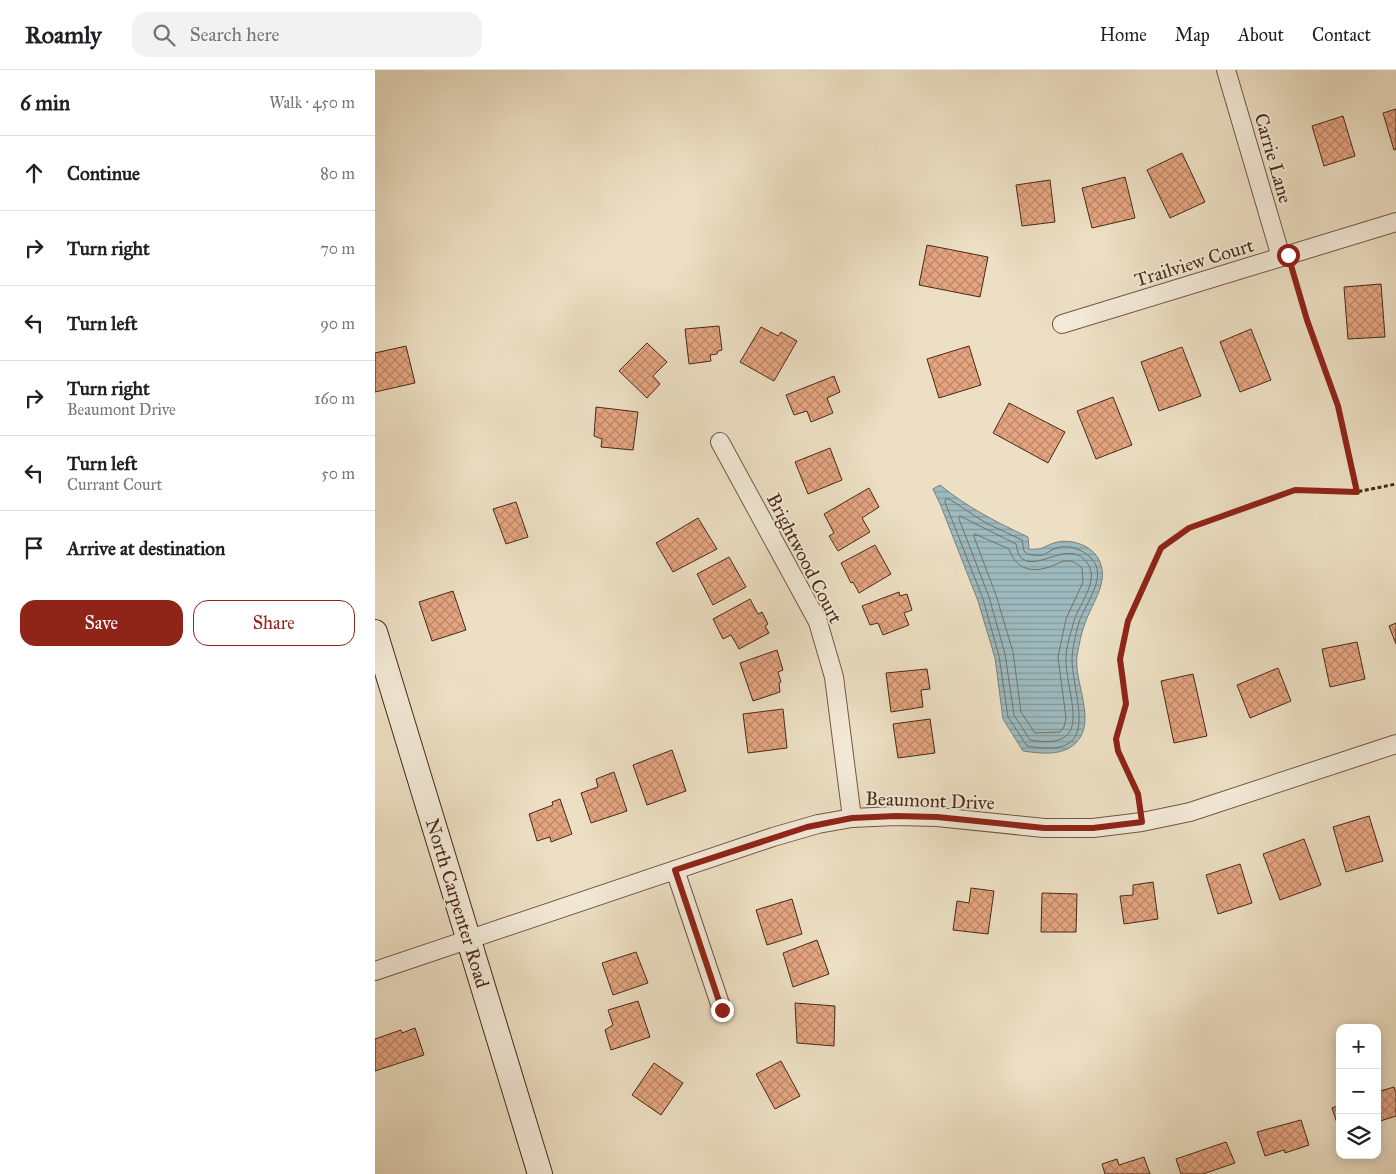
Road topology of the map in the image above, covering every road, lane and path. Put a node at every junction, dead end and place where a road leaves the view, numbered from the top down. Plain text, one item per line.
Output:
1 (1226, 70) edge
2 (1396, 222) edge
3 (1285, 256) junction
4 (1062, 324) dead end
5 (720, 442) dead end
6 (1396, 484) edge
7 (1357, 492) junction
8 (375, 632) edge
9 (1396, 744) edge
10 (852, 818) junction
11 (1142, 822) junction
12 (675, 870) junction
13 (469, 940) junction
14 (375, 971) edge
15 (722, 1010) dead end
16 (540, 1174) edge

1 - 3 street, Carrie Lane
2 - 3 street, Trailview Court
3 - 4 street, Trailview Court
3 - 7 path
5 - 10 street, Brightwood Court
6 - 7 path
7 - 11 path
8 - 13 street, North Carpenter Road
9 - 11 street, Beaumont Drive
10 - 11 street, Beaumont Drive
10 - 12 street, Beaumont Drive
12 - 13 street, Beaumont Drive
12 - 15 street
13 - 14 street, Beaumont Drive
13 - 16 street, North Carpenter Road

